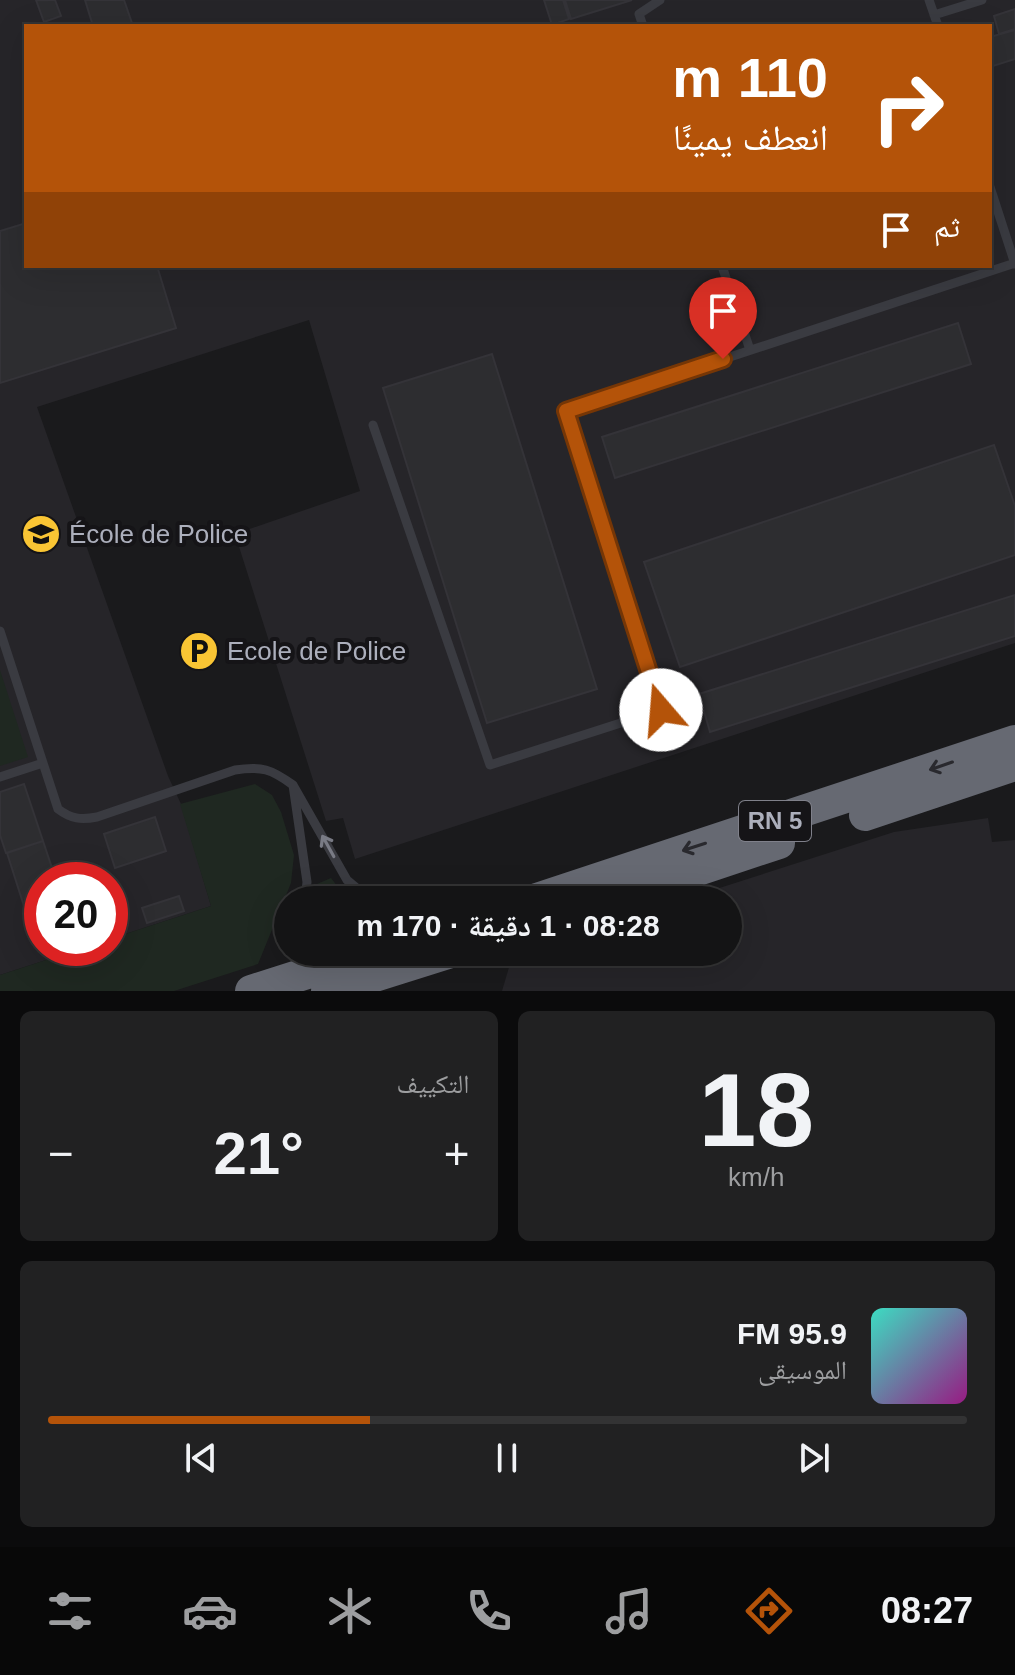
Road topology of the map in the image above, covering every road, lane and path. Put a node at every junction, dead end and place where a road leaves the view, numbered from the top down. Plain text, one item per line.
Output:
1 (660, 0) edge
2 (929, 0) edge
3 (982, 0) edge
4 (934, 15) junction
5 (642, 24) edge
6 (937, 24) edge
7 (992, 193) edge
8 (1015, 264) edge
9 (723, 268) edge
10 (750, 350) junction
11 (373, 425) dead end
12 (0, 631) edge
13 (1015, 741) edge
14 (43, 763) junction
15 (1015, 765) edge
16 (0, 777) edge
17 (293, 785) junction
18 (307, 886) edge
19 (354, 886) edge
20 (576, 886) edge
21 (650, 886) edge
22 (331, 966) edge
23 (406, 966) edge
24 (298, 977) edge
25 (251, 991) edge
26 (327, 991) edge

1 - 5 lane
2 - 4 lane
3 - 4 lane
4 - 6 lane
7 - 8 lane
8 - 10 lane
9 - 10 lane
10 - 11 lane
12 - 14 lane
13 -> 20 highway, RN 5
14 - 16 lane
14 - 17 lane
15 - 21 highway, RN 5
17 - 18 lane
19 -> 17 lane
22 - 24 highway
23 - 26 highway
24 - 25 highway

